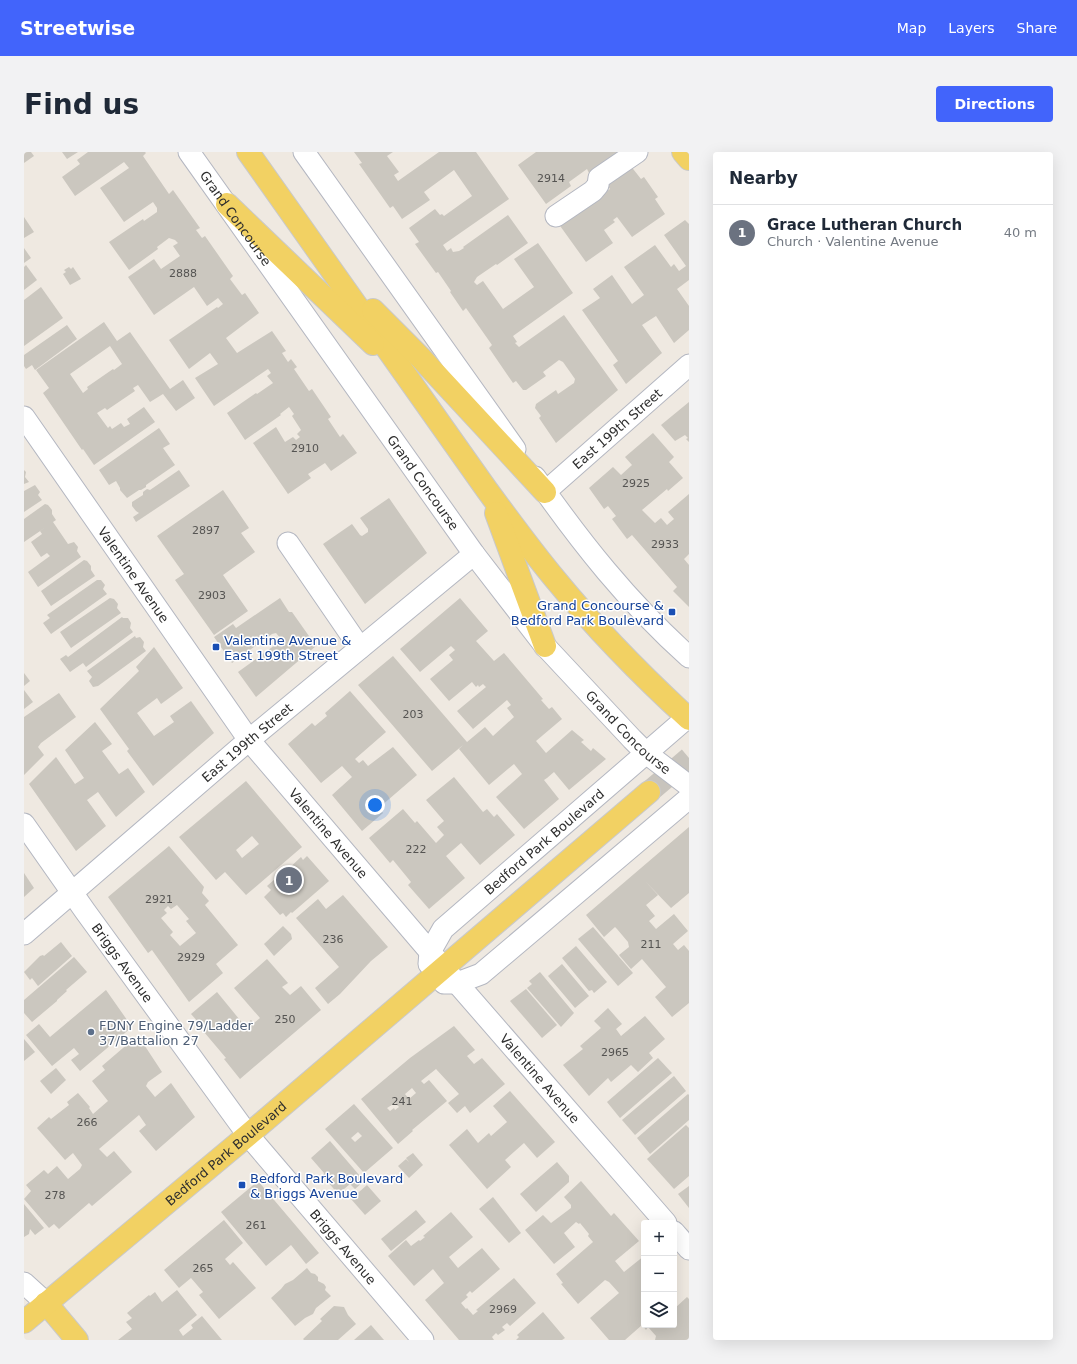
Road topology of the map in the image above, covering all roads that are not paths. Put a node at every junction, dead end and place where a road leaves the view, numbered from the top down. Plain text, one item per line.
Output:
1 (189, 152) edge
2 (248, 152) edge
3 (304, 152) edge
4 (637, 152) edge
5 (683, 152) edge
6 (689, 159) edge
7 (226, 204) junction
8 (556, 216) dead end
9 (332, 269) junction
10 (689, 365) edge
11 (409, 379) junction
12 (24, 417) edge
13 (487, 490) junction
14 (545, 492) junction
15 (288, 543) dead end
16 (474, 554) junction
17 (545, 646) junction
18 (360, 648) junction
19 (689, 657) edge
20 (688, 718) edge
21 (249, 740) junction
22 (646, 753) junction
23 (689, 786) edge
24 (649, 792) tunnel mouth
25 (689, 798) edge
26 (24, 824) edge
27 (72, 893) junction
28 (24, 934) edge
29 (443, 967) junction
30 (248, 1135) junction
31 (663, 1220) edge
32 (677, 1235) edge
33 (689, 1249) edge
34 (24, 1283) edge
35 (46, 1303) junction
36 (24, 1322) edge
37 (77, 1340) edge
38 (423, 1340) edge

1 - 7 street, Grand Concourse
2 - 9 main road
3 - 14 street
4 - 8 street
5 - 6 main road
7 - 11 main road
7 - 16 street, Grand Concourse
9 - 11 main road
9 - 14 main road
10 - 14 street, East 199th Street
11 - 13 main road
12 - 21 street, Valentine Avenue
13 - 17 main road
13 - 20 main road
14 - 19 street
15 - 18 street
16 - 17 street, Grand Concourse
16 - 18 street, East 199th Street
17 - 22 street, Grand Concourse
18 - 21 street, East 199th Street
20 - 22 street, Bedford Park Boulevard
21 - 27 street, East 199th Street
21 - 29 street, Valentine Avenue
22 - 23 street, Grand Concourse
22 - 29 street, Bedford Park Boulevard
24 - 29 main road, Bedford Park Boulevard
25 - 29 street, Bedford Park Boulevard
26 - 27 street, Briggs Avenue
27 - 28 street, East 199th Street
27 - 30 street, Briggs Avenue
29 - 30 main road, Bedford Park Boulevard
29 - 31 street, Valentine Avenue
30 - 35 main road, Bedford Park Boulevard
30 - 38 street, Briggs Avenue
32 - 33 street
34 - 35 street
35 - 36 main road, Bedford Park Boulevard
35 - 37 main road

